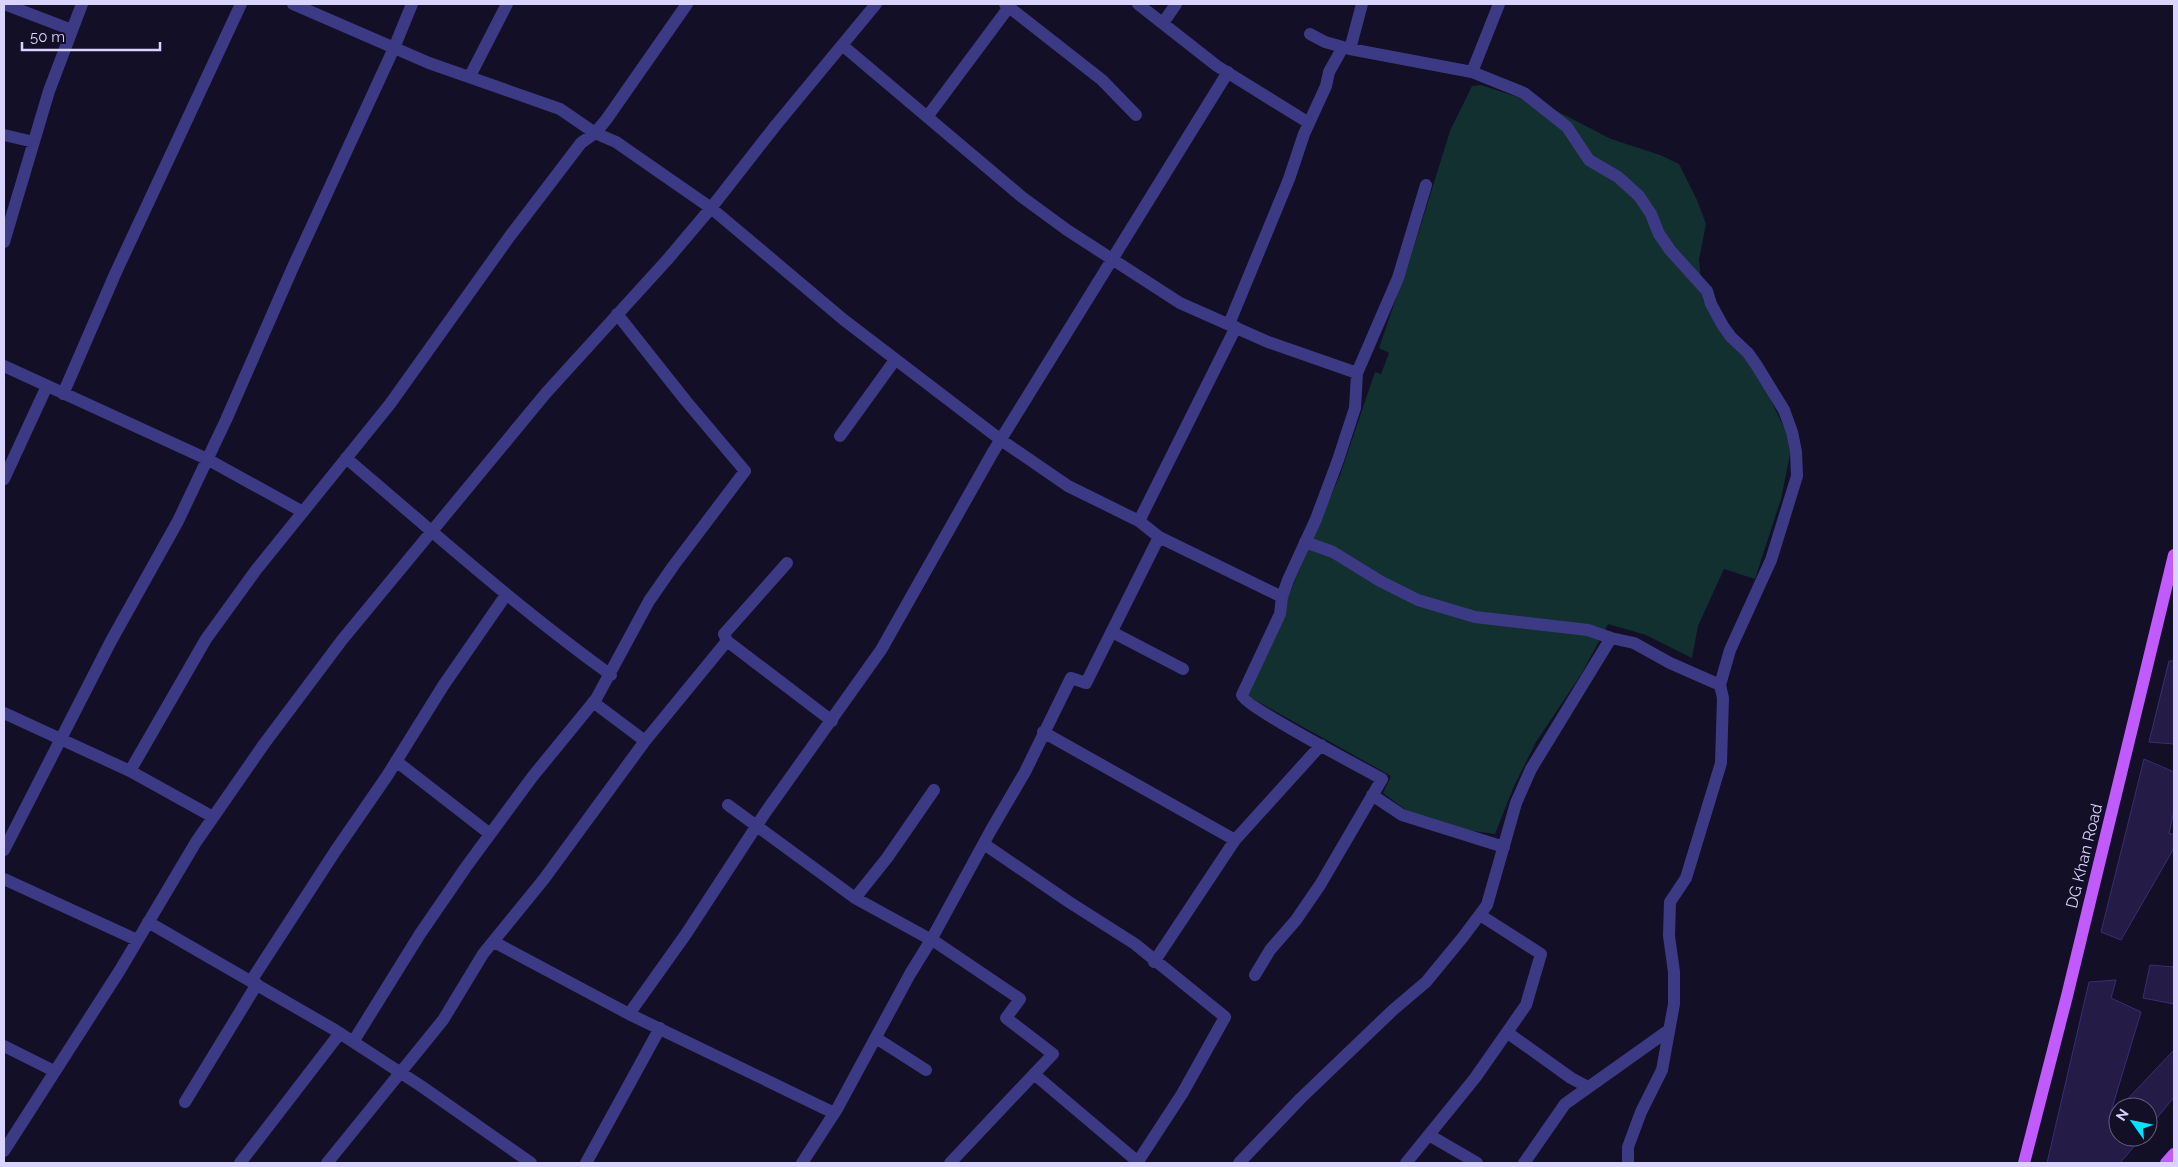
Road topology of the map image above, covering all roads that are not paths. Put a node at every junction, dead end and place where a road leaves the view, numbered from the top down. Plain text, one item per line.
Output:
1 (4, 4) edge
2 (82, 4) edge
3 (241, 4) edge
4 (293, 4) edge
5 (412, 4) edge
6 (507, 4) edge
7 (686, 4) edge
8 (876, 4) edge
9 (1138, 4) edge
10 (1176, 4) edge
11 (1362, 4) edge
12 (1499, 4) edge
13 (1007, 5) edge
14 (1163, 23) junction
15 (72, 30) junction
16 (1310, 34) dead end
17 (842, 45) junction
18 (394, 48) junction
19 (1347, 48) junction
20 (1228, 72) junction
21 (1472, 72) junction
22 (470, 76) junction
23 (1136, 115) dead end
24 (927, 117) junction
25 (1309, 123) junction
26 (595, 133) junction
27 (4, 135) edge
28 (34, 142) junction
29 (1426, 185) dead end
30 (711, 208) junction
31 (4, 242) edge
32 (1112, 258) junction
33 (617, 314) junction
34 (1232, 326) junction
35 (895, 360) junction
36 (4, 366) edge
37 (1358, 373) junction
38 (47, 386) junction
39 (63, 394) junction
40 (840, 436) dead end
41 (1001, 440) junction
42 (346, 458) junction
43 (207, 459) junction
44 (4, 479) edge
45 (302, 512) junction
46 (1139, 521) junction
47 (433, 531) junction
48 (1159, 537) junction
49 (1305, 542) junction
50 (2174, 555) edge
51 (787, 563) dead end
52 (506, 595) junction
53 (1282, 597) junction
54 (1112, 632) junction
55 (1611, 638) junction
56 (727, 641) junction
57 (1183, 669) dead end
58 (611, 674) junction
59 (1720, 685) junction
60 (593, 702) junction
61 (4, 713) edge
62 (832, 721) junction
63 (1043, 732) junction
64 (61, 738) junction
65 (645, 741) junction
66 (1321, 745) junction
67 (396, 761) junction
68 (130, 771) junction
69 (934, 790) dead end
70 (1372, 795) junction
71 (728, 805) dead end
72 (213, 817) junction
73 (757, 826) junction
74 (490, 834) junction
75 (1236, 840) junction
76 (984, 844) junction
77 (1504, 847) junction
78 (4, 850) edge
79 (4, 878) edge
80 (855, 898) junction
81 (1480, 914) junction
82 (148, 922) junction
83 (138, 940) junction
84 (931, 940) junction
85 (494, 942) junction
86 (1154, 962) junction
87 (1255, 975) dead end
88 (254, 983) junction
89 (629, 1014) junction
90 (660, 1028) junction
91 (1669, 1030) junction
92 (340, 1033) junction
93 (1508, 1033) junction
94 (876, 1038) junction
95 (353, 1042) junction
96 (4, 1046) edge
97 (926, 1070) dead end
98 (54, 1071) junction
99 (400, 1073) junction
100 (1034, 1074) junction
101 (1588, 1087) junction
102 (185, 1102) dead end
103 (834, 1113) junction
104 (1428, 1135) junction
105 (4, 1151) edge
106 (2174, 1154) edge
107 (240, 1163) edge
108 (328, 1163) edge
109 (531, 1163) edge
110 (586, 1163) edge
111 (802, 1163) edge
112 (950, 1163) edge
113 (1138, 1163) edge
114 (1239, 1163) edge
115 (1406, 1163) edge
116 (1477, 1163) edge
117 (1524, 1163) edge
118 (1628, 1163) edge
119 (2024, 1163) edge
120 (2166, 1163) edge

1 - 15 street
2 - 15 street
3 - 39 street
4 - 18 street
5 - 18 street
6 - 22 street
7 - 26 street
8 - 17 street
9 - 14 street
10 - 14 street
11 - 19 street
12 - 21 street
13 - 23 street
13 - 24 street
14 - 20 street
15 - 28 street
16 - 19 street
17 - 24 street
17 - 30 street
18 - 22 street
18 - 43 street
19 - 21 street
19 - 25 street
20 - 25 street
20 - 32 street
21 - 59 street
22 - 26 street
24 - 32 street
25 - 34 street
26 - 30 street
26 - 42 street
27 - 28 street
28 - 31 street
29 - 37 street
30 - 33 street
30 - 35 street
32 - 34 street
32 - 41 street
33 - 47 street
33 - 58 street
34 - 37 street
34 - 46 street
35 - 40 street
35 - 41 street
36 - 38 street
37 - 49 street
38 - 39 street
38 - 44 street
39 - 43 street
41 - 46 street
41 - 62 street
42 - 45 street
42 - 47 street
43 - 45 street
43 - 64 street
45 - 68 street
46 - 48 street
47 - 52 street
47 - 72 street
48 - 53 street
48 - 54 street
49 - 53 street
49 - 55 street
50 - 119 main road, DG Khan Road
51 - 56 street
52 - 58 street
52 - 67 street
53 - 66 street
54 - 57 street
54 - 63 street
55 - 59 street
55 - 77 street
56 - 62 street
56 - 65 street
58 - 60 street
59 - 91 street
60 - 65 street
60 - 74 street
61 - 64 street
62 - 73 street
63 - 75 street
63 - 76 street
64 - 68 street
64 - 78 street
65 - 85 street
66 - 70 street
66 - 75 street
67 - 74 street
67 - 88 street
68 - 72 street
69 - 80 street
70 - 77 street
70 - 87 street
71 - 73 street
72 - 82 street
73 - 80 street
73 - 89 street
74 - 95 street
75 - 86 street
76 - 84 street
76 - 86 street
77 - 81 street
79 - 83 street
80 - 84 street
81 - 93 street
81 - 114 street
82 - 83 street
82 - 88 street
83 - 98 street
84 - 94 street
84 - 100 street
85 - 89 street
85 - 99 street
86 - 113 street
88 - 92 street
88 - 102 street
89 - 90 street
90 - 103 street
90 - 110 street
91 - 101 street
91 - 118 street
92 - 95 street
92 - 107 street
93 - 101 street
93 - 104 street
94 - 97 street
94 - 103 street
95 - 99 street
96 - 98 street
98 - 105 street
99 - 108 street
99 - 109 street
100 - 112 street
100 - 113 street
101 - 117 street
103 - 111 street
104 - 115 street
104 - 116 street
106 - 120 main road

